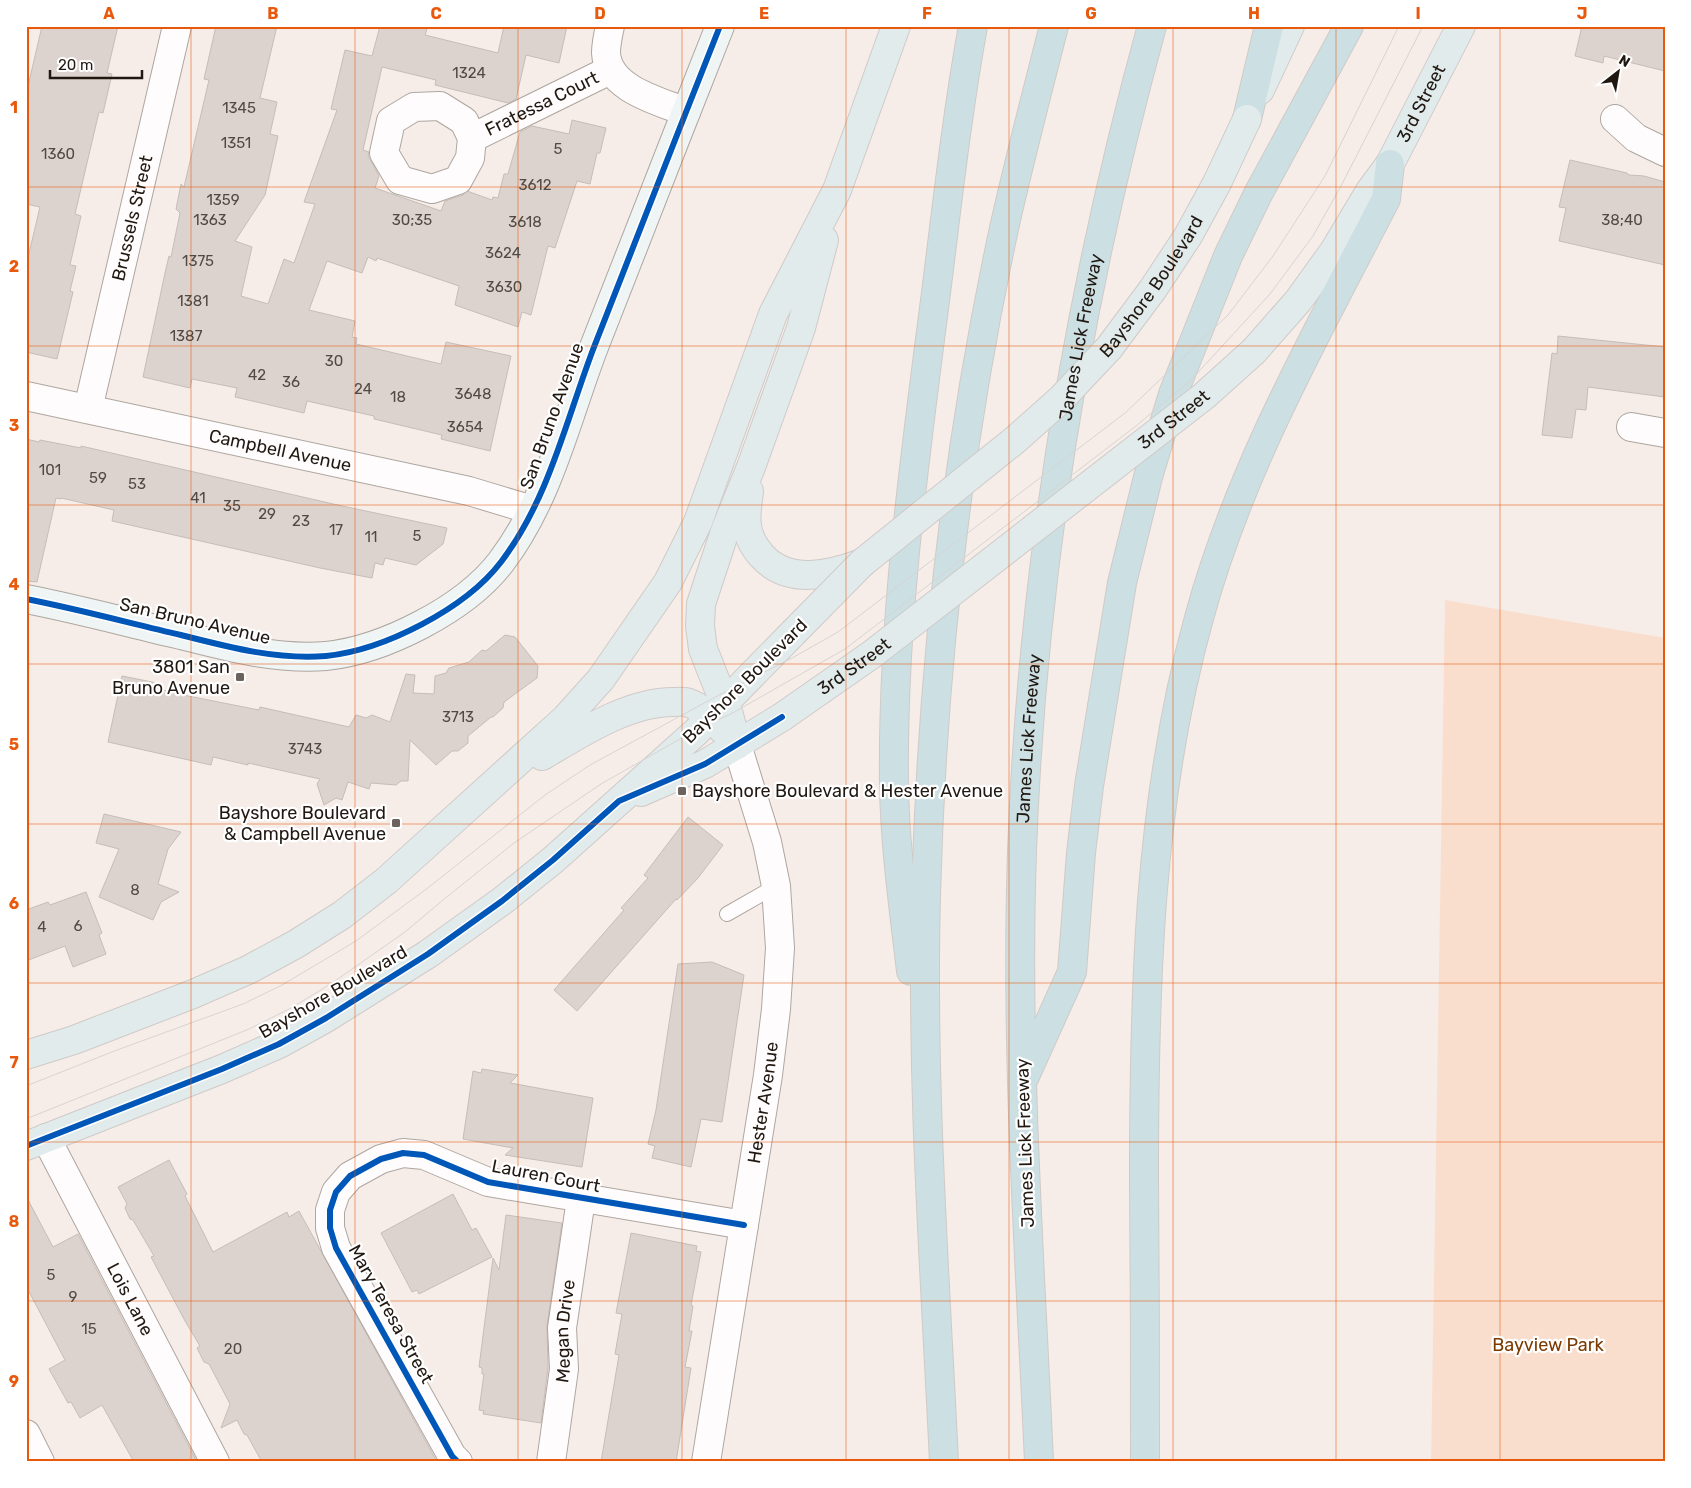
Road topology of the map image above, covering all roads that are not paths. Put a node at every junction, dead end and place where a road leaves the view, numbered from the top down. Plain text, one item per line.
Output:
1 (177, 26) edge
2 (610, 26) edge
3 (720, 26) edge
4 (896, 26) edge
5 (973, 26) edge
6 (1054, 26) edge
7 (1152, 26) edge
8 (1269, 26) edge
9 (1290, 26) edge
10 (1349, 26) edge
11 (1461, 26) edge
12 (610, 70) junction
13 (686, 112) junction
14 (1247, 119) junction
15 (1615, 119) dead end
16 (472, 138) dead end
17 (1665, 152) edge
18 (1390, 164) junction
19 (837, 190) junction
20 (26, 396) edge
21 (88, 410) junction
22 (1631, 427) dead end
23 (1665, 433) edge
24 (751, 467) junction
25 (532, 510) junction
26 (862, 563) junction
27 (26, 599) edge
28 (717, 709) junction
29 (737, 745) junction
30 (495, 783) junction
31 (619, 801) junction
32 (776, 886) junction
33 (727, 914) dead end
34 (26, 1055) edge
35 (1021, 1084) junction
36 (928, 1103) junction
37 (36, 1142) edge
38 (350, 1176) joint
39 (581, 1199) junction
40 (744, 1226) junction
41 (556, 1427) junction
42 (26, 1434) edge
43 (40, 1462) edge
44 (215, 1462) edge
45 (458, 1462) edge
46 (536, 1462) edge
47 (551, 1462) edge
48 (706, 1462) edge
49 (944, 1462) edge
50 (1039, 1462) edge
51 (1145, 1462) edge

1 - 21 street, Brussels Street
2 - 12 street
3 - 13 main road, San Bruno Avenue
4 - 19 main road
5 - 36 highway
6 - 36 highway
7 - 35 highway, James Lick Freeway
8 - 14 highway
9 - 14 main road, Bayshore Boulevard
10 - 35 highway
11 - 18 main road, 3rd Street
12 - 13 street
12 - 16 street, Fratessa Court
13 - 25 main road, San Bruno Avenue
14 - 26 main road, Bayshore Boulevard, bridge
15 - 17 street
18 - 29 main road, 3rd Street, bridge
18 - 51 highway
19 - 24 main road
19 - 30 main road
20 - 21 street, Campbell Avenue
21 - 25 street, Campbell Avenue
22 - 23 street
24 - 26 main road
24 - 28 main road
25 - 27 main road, San Bruno Avenue
26 - 28 main road, Bayshore Boulevard, bridge
28 - 29 main road
28 - 30 main road
28 - 31 main road, Bayshore Boulevard
29 - 31 main road, 3rd Street
29 - 32 street, Hester Avenue
30 - 34 main road
31 - 37 main road, Bayshore Boulevard
32 - 33 lane
32 - 40 street, Hester Avenue
35 - 50 highway, James Lick Freeway
36 - 49 highway
37 - 44 street, Lois Lane
38 - 39 street, Lauren Court
38 - 45 street, Mary Teresa Street
39 - 40 street, Lauren Court
39 - 41 street, Megan Drive
40 - 48 street, Hester Avenue
41 - 46 street
41 - 47 street, Megan Drive
42 - 43 street

